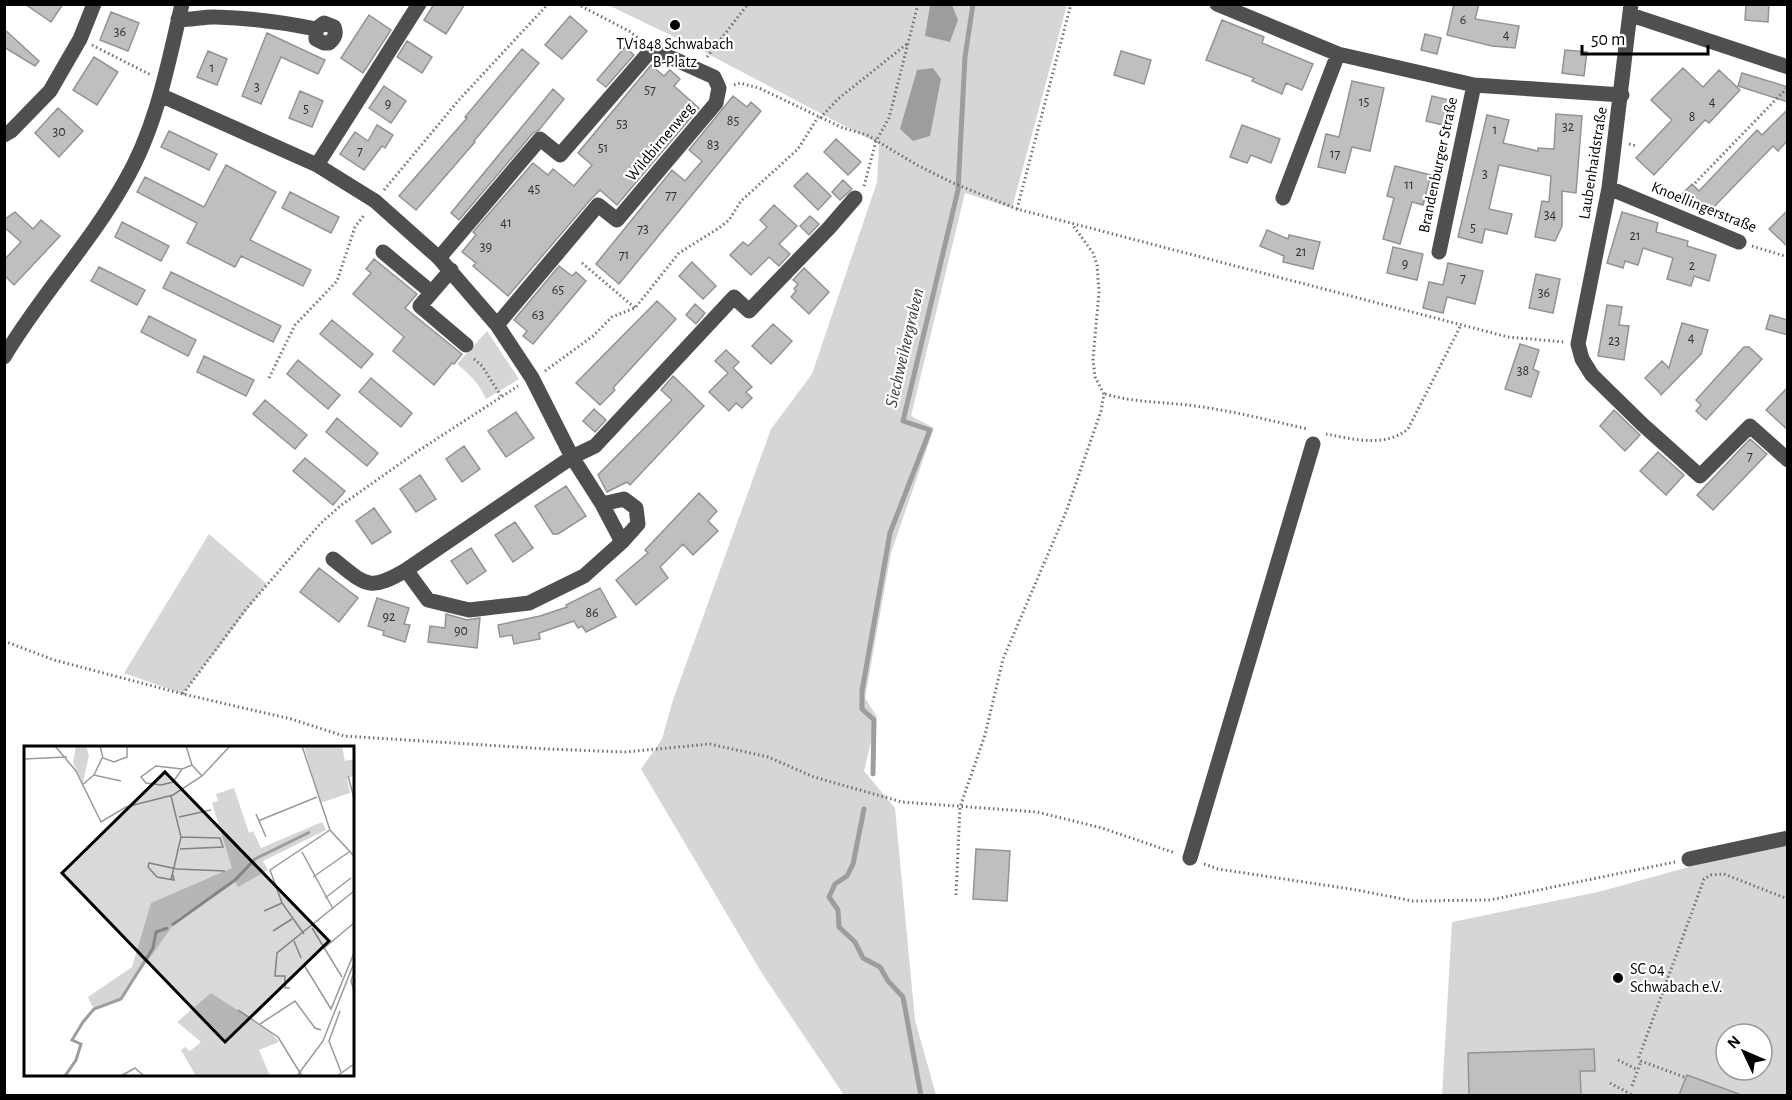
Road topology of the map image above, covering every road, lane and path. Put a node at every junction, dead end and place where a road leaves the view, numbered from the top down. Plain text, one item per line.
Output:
1 (94, 4) edge
2 (419, 4) edge
3 (548, 4) edge
4 (577, 4) edge
5 (748, 4) edge
6 (918, 4) edge
7 (1071, 4) edge
8 (1217, 4) edge
9 (211, 10) edge
10 (1631, 10) edge
11 (180, 12) edge
12 (316, 29) dead end
13 (80, 39) junction
14 (908, 43) junction
15 (651, 49) junction
16 (1338, 54) junction
17 (1788, 67) edge
18 (696, 69) junction
19 (1474, 85) junction
20 (1788, 87) edge
21 (162, 88) junction
22 (719, 88) junction
23 (1622, 95) junction
24 (819, 117) junction
25 (4, 135) edge
26 (876, 141) junction
27 (317, 165) junction
28 (1695, 183) dead end
29 (1609, 188) junction
30 (855, 198) joint
31 (1283, 198) dead end
32 (375, 201) junction
33 (1017, 209) junction
34 (1071, 223) junction
35 (1739, 242) joint
36 (383, 252) dead end
37 (1438, 252) dead end
38 (1788, 257) edge
39 (439, 258) junction
40 (582, 262) dead end
41 (451, 270) junction
42 (431, 292) junction
43 (634, 308) junction
44 (497, 325) junction
45 (1461, 325) junction
46 (1578, 344) junction
47 (466, 345) joint
48 (4, 357) edge
49 (269, 378) dead end
50 (532, 378) junction
51 (1104, 394) junction
52 (501, 396) junction
53 (1318, 436) junction
54 (572, 457) junction
55 (1788, 460) edge
56 (602, 504) junction
57 (622, 542) junction
58 (333, 559) dead end
59 (406, 570) junction
60 (4, 641) edge
61 (183, 694) junction
62 (960, 807) junction
63 (1788, 837) edge
64 (1190, 858) junction
65 (1689, 859) joint
66 (956, 895) dead end
67 (1788, 899) edge
68 (1618, 1060) dead end
69 (1641, 1061) junction
70 (1638, 1070) junction
71 (1684, 1077) dead end
72 (1610, 1083) dead end
73 (1632, 1086) dead end
74 (1634, 1095) edge

1 - 13 street
2 - 27 street
3 - 32 path
4 - 15 path
5 - 18 path
6 - 14 path
7 - 33 path
8 - 16 street, Brandenburger Straße
9 - 11 street
9 - 12 street
10 - 17 street
10 - 23 street, Laubenhaidstraße
11 - 21 street
13 - 21 path
13 - 25 street
14 - 24 path
14 - 26 path
15 - 18 street
15 - 39 street
16 - 19 street, Brandenburger Straße
16 - 31 street
18 - 22 street
19 - 23 street, Brandenburger Straße
19 - 37 street, Brandenburger Straße
20 - 28 path
21 - 27 street
21 - 48 street
22 - 24 path
22 - 44 street, Wildbirnenweg
23 - 29 street, Laubenhaidstraße
24 - 26 path
24 - 43 path
26 - 30 path
26 - 33 path
27 - 32 street
29 - 35 street, Knoellingerstraße
29 - 46 street, Laubenhaidstraße
30 - 54 street
32 - 39 street
32 - 49 path
33 - 34 path
34 - 45 path
34 - 51 path
35 - 38 path, Knoellingerstraße
36 - 42 street
39 - 41 street
40 - 43 path
41 - 42 street
41 - 44 street
42 - 47 street
43 - 50 path
44 - 50 street
45 - 46 path
45 - 53 path
46 - 55 street
47 - 52 path
50 - 52 path
50 - 54 street
51 - 53 path
51 - 62 path
52 - 61 path
53 - 64 street
54 - 56 street
54 - 59 street
56 - 57 street
56 - 57 street
57 - 59 street
58 - 59 street
60 - 61 path
61 - 62 path
62 - 64 path
62 - 66 path
63 - 65 street
64 - 65 path
67 - 69 path
68 - 70 path
69 - 70 path
69 - 71 path
70 - 73 path
72 - 74 path

